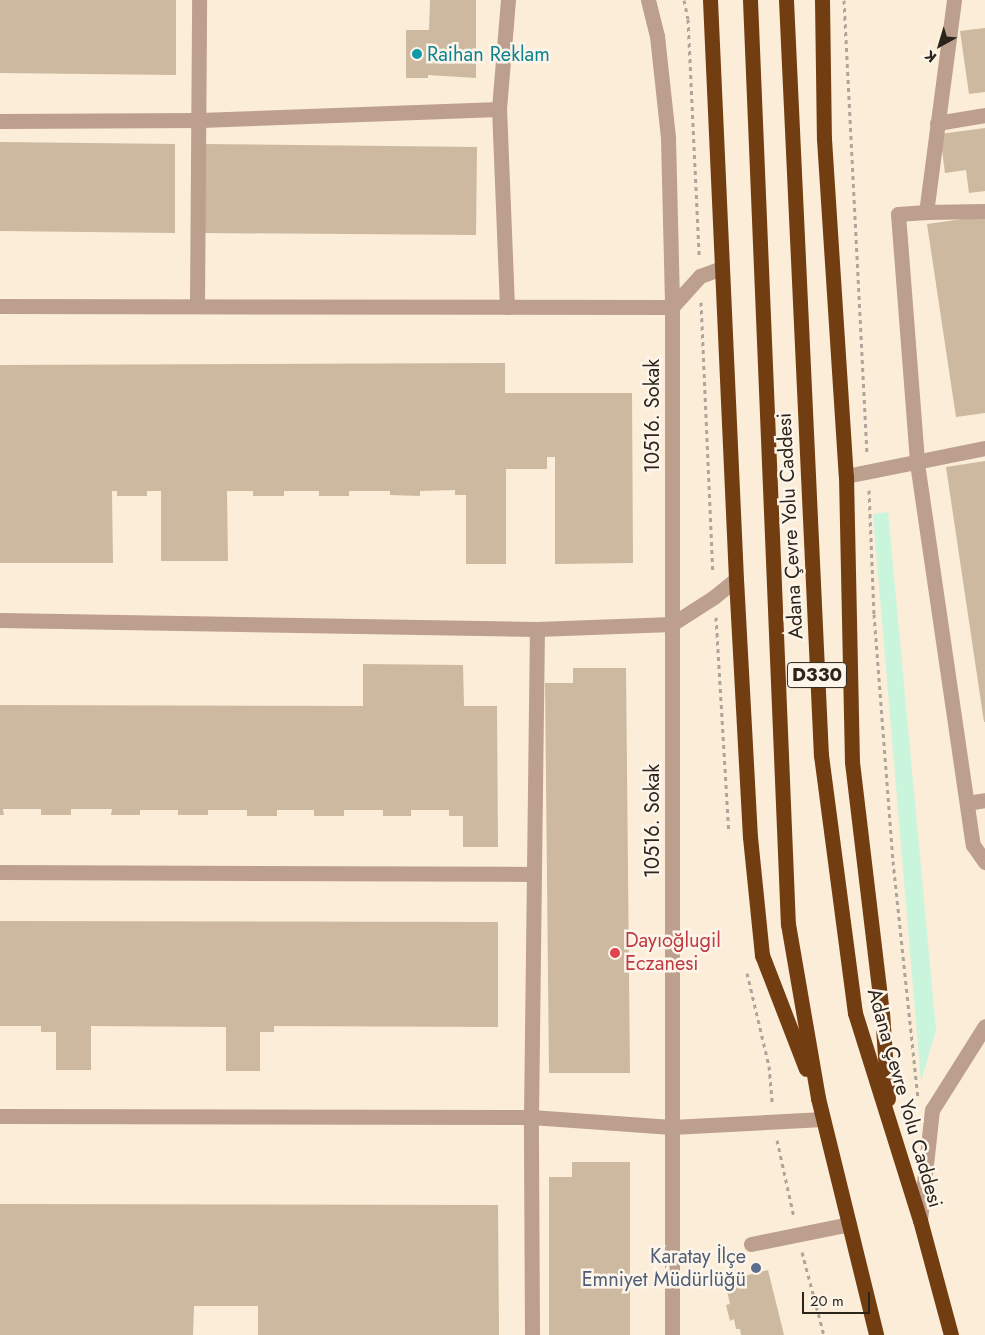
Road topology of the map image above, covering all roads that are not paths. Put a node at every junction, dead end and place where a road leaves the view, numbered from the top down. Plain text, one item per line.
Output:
1 (199, 0) edge
2 (508, 0) edge
3 (648, 0) edge
4 (710, 0) edge
5 (750, 0) edge
6 (786, 0) edge
7 (822, 0) edge
8 (954, 0) edge
9 (499, 110) junction
10 (985, 115) edge
11 (200, 120) junction
12 (0, 121) edge
13 (937, 123) junction
14 (985, 211) edge
15 (926, 212) junction
16 (722, 268) junction
17 (0, 306) edge
18 (197, 306) junction
19 (507, 307) junction
20 (672, 307) junction
21 (985, 448) edge
22 (917, 462) junction
23 (846, 476) junction
24 (736, 579) junction
25 (0, 620) edge
26 (672, 624) junction
27 (537, 629) junction
28 (985, 800) edge
29 (967, 803) junction
30 (985, 862) edge
31 (0, 872) edge
32 (534, 874) junction
33 (985, 1026) edge
34 (818, 1098) junction
35 (0, 1116) edge
36 (531, 1117) junction
37 (823, 1119) junction
38 (889, 1122) junction
39 (672, 1127) junction
40 (920, 1220) junction
41 (849, 1224) junction
42 (751, 1244) dead end
43 (532, 1335) edge
44 (672, 1335) edge
45 (876, 1335) edge
46 (951, 1335) edge

1 - 11 street
2 - 9 street
3 - 20 street, 10516. Sokak
4 - 16 highway
5 - 34 highway, Adana Çevre Yolu Caddesi / D330
6 - 38 highway, Adana Çevre Yolu Caddesi / D330
7 - 23 highway
8 - 13 street
9 - 11 street
9 - 19 street
10 - 13 street
11 - 12 street
11 - 18 street
13 - 15 street
14 - 15 street
15 - 22 street
16 - 20 street
16 - 24 highway
17 - 18 street
18 - 19 street
19 - 20 street
20 - 26 street, 10516. Sokak
21 - 22 street
22 - 23 street
22 - 29 street
23 - 38 highway
24 - 26 street
24 - 34 highway
25 - 27 street
26 - 27 street
26 - 39 street, 10516. Sokak
27 - 32 street
28 - 29 street
29 - 30 street
31 - 32 street
32 - 36 street
33 - 40 street
34 - 37 highway, Adana Çevre Yolu Caddesi / D330
35 - 36 street
36 - 39 street
36 - 43 street
37 - 39 street
37 - 41 highway, Adana Çevre Yolu Caddesi / D330
38 - 40 highway, Adana Çevre Yolu Caddesi / D330
39 - 44 street, 10516. Sokak
40 - 46 highway, Adana Çevre Yolu Caddesi / D330
41 - 42 street
41 - 45 highway, Adana Çevre Yolu Caddesi / D330

